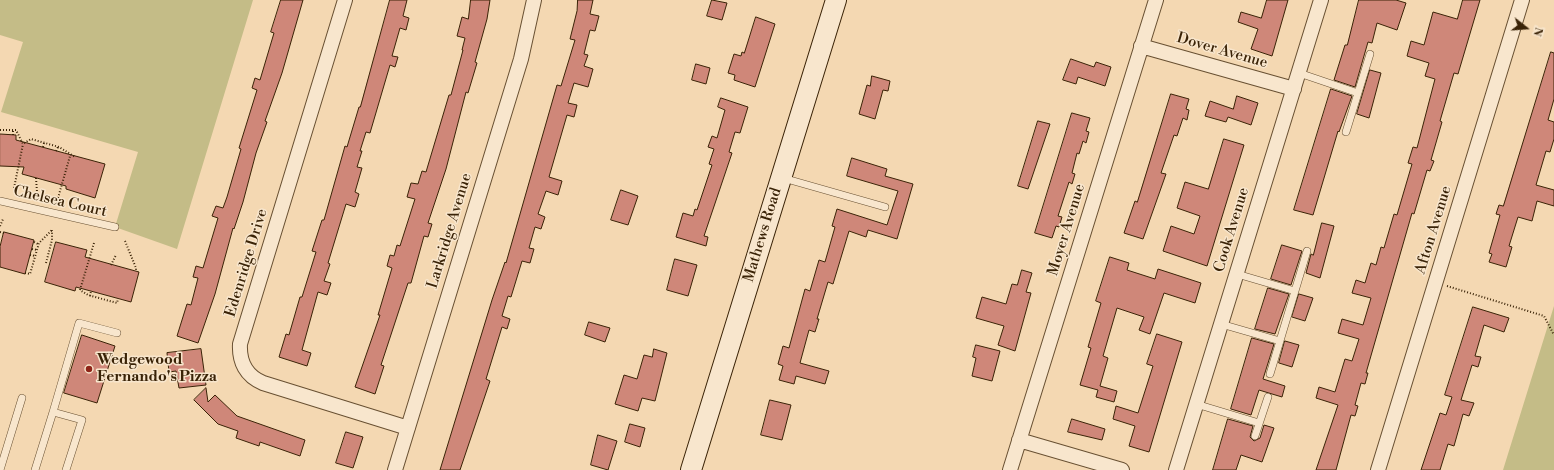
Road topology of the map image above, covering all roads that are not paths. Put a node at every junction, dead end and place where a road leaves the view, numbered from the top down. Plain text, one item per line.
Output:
1 (345, 0) edge
2 (534, 0) edge
3 (836, 0) edge
4 (1156, 0) edge
5 (1321, 0) edge
6 (1522, 0) edge
7 (1141, 46) junction
8 (1370, 54) dead end
9 (1299, 73) junction
10 (1294, 89) junction
11 (1358, 93) junction
12 (1346, 132) dead end
13 (781, 177) junction
14 (0, 201) edge
15 (885, 207) dead end
16 (115, 227) dead end
17 (1307, 250) dead end
18 (1237, 274) junction
19 (1295, 291) junction
20 (1221, 324) junction
21 (117, 333) dead end
22 (1280, 341) junction
23 (1270, 374) dead end
24 (1268, 397) dead end
25 (22, 398) dead end
26 (1196, 404) junction
27 (53, 412) junction
28 (1259, 423) junction
29 (408, 428) junction
30 (1255, 436) dead end
31 (1019, 440) junction
32 (0, 470) edge
33 (35, 470) edge
34 (66, 470) edge
35 (395, 470) edge
36 (691, 470) edge
37 (1010, 470) edge
38 (1122, 470) edge
39 (1176, 470) edge
40 (1378, 470) edge

1 - 29 street, Edenridge Drive
2 - 29 street, Larkridge Avenue
3 - 13 street, Mathews Road
4 - 7 street, Moyer Avenue
5 - 9 street, Cook Avenue
6 - 40 street, Afton Avenue
7 - 10 street, Dover Avenue
7 - 31 street, Moyer Avenue
8 - 11 lane
9 - 10 street, Cook Avenue
9 - 11 lane
10 - 18 street, Cook Avenue
11 - 12 lane
13 - 15 lane
13 - 36 street, Mathews Road
14 - 16 lane, Chelsea Court
17 - 19 lane
18 - 19 lane
18 - 20 street, Cook Avenue
19 - 22 lane
20 - 22 lane
20 - 26 street, Cook Avenue
21 - 27 lane
22 - 23 lane
24 - 28 lane
25 - 32 lane
26 - 28 lane
26 - 39 street, Cook Avenue
27 - 33 lane
27 - 34 lane
28 - 30 lane
29 - 35 street, Larkridge Avenue
31 - 37 street, Moyer Avenue
31 - 38 street

